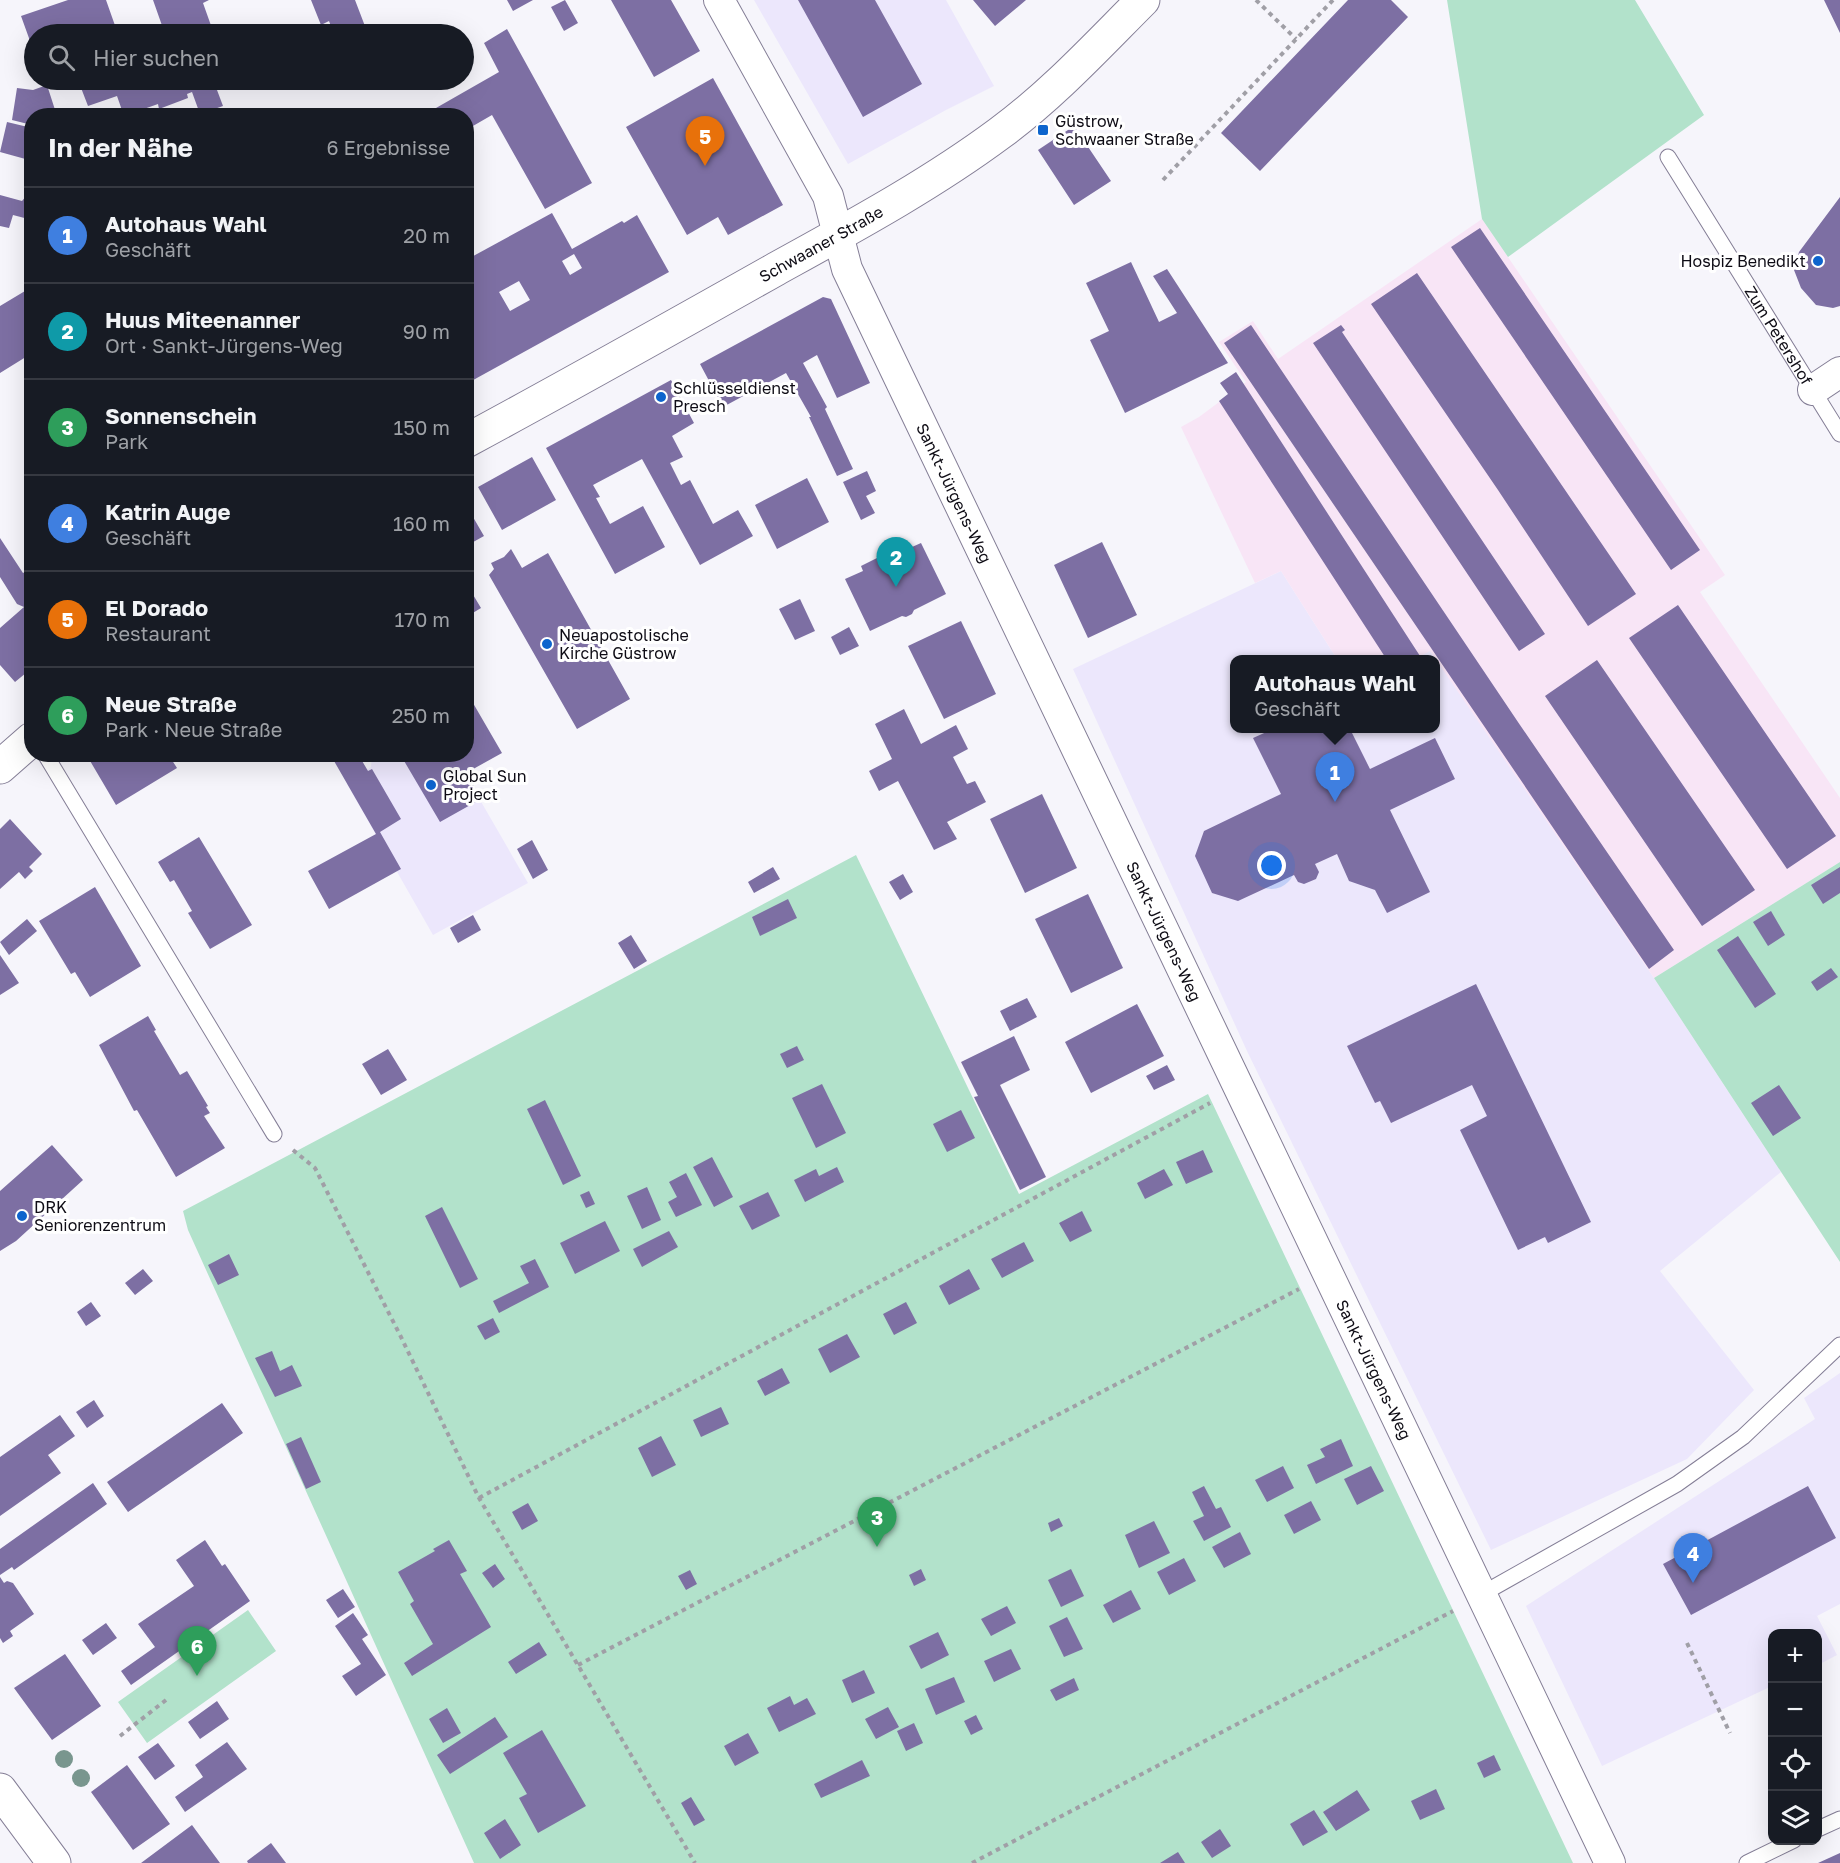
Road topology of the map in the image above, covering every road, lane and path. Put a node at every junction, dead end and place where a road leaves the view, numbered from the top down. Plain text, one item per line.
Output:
1 (719, 0) edge
2 (1143, 0) edge
3 (1257, 0) edge
4 (1333, 0) edge
5 (1296, 39) junction
6 (1668, 157) dead end
7 (1162, 180) dead end
8 (839, 234) junction
9 (1840, 372) edge
10 (1813, 390) junction
11 (1840, 434) edge
12 (474, 437) edge
13 (24, 746) edge
14 (50, 762) edge
15 (0, 767) edge
16 (1218, 1098) dead end
17 (274, 1134) joint
18 (1308, 1284) dead end
19 (1840, 1345) edge
20 (479, 1498) junction
21 (1472, 1600) junction
22 (1687, 1643) dead end
23 (578, 1665) junction
24 (166, 1700) dead end
25 (1730, 1733) dead end
26 (120, 1736) dead end
27 (0, 1790) edge
28 (1840, 1819) edge
29 (1822, 1827) edge
30 (1784, 1845) edge
31 (54, 1863) edge
32 (695, 1863) edge
33 (972, 1863) edge
34 (1610, 1863) edge
35 (1747, 1863) edge

1 - 8 street, Sankt-Jürgens-Weg
2 - 8 main road, Schwaaner Straße
3 - 5 path
4 - 5 path
5 - 7 path
6 - 10 lane, Zum Petershof
8 - 12 main road, Schwaaner Straße
8 - 21 street, Sankt-Jürgens-Weg
9 - 10 street, Zum Petershof
10 - 11 lane, Zum Petershof
13 - 15 main road
14 - 17 lane
16 - 20 path
17 - 20 path
18 - 23 path
19 - 21 lane
20 - 23 path
21 - 33 path
21 - 34 street, Sankt-Jürgens-Weg
22 - 25 path
23 - 32 path
24 - 26 path
27 - 31 main road
28 - 29 lane
30 - 35 lane

